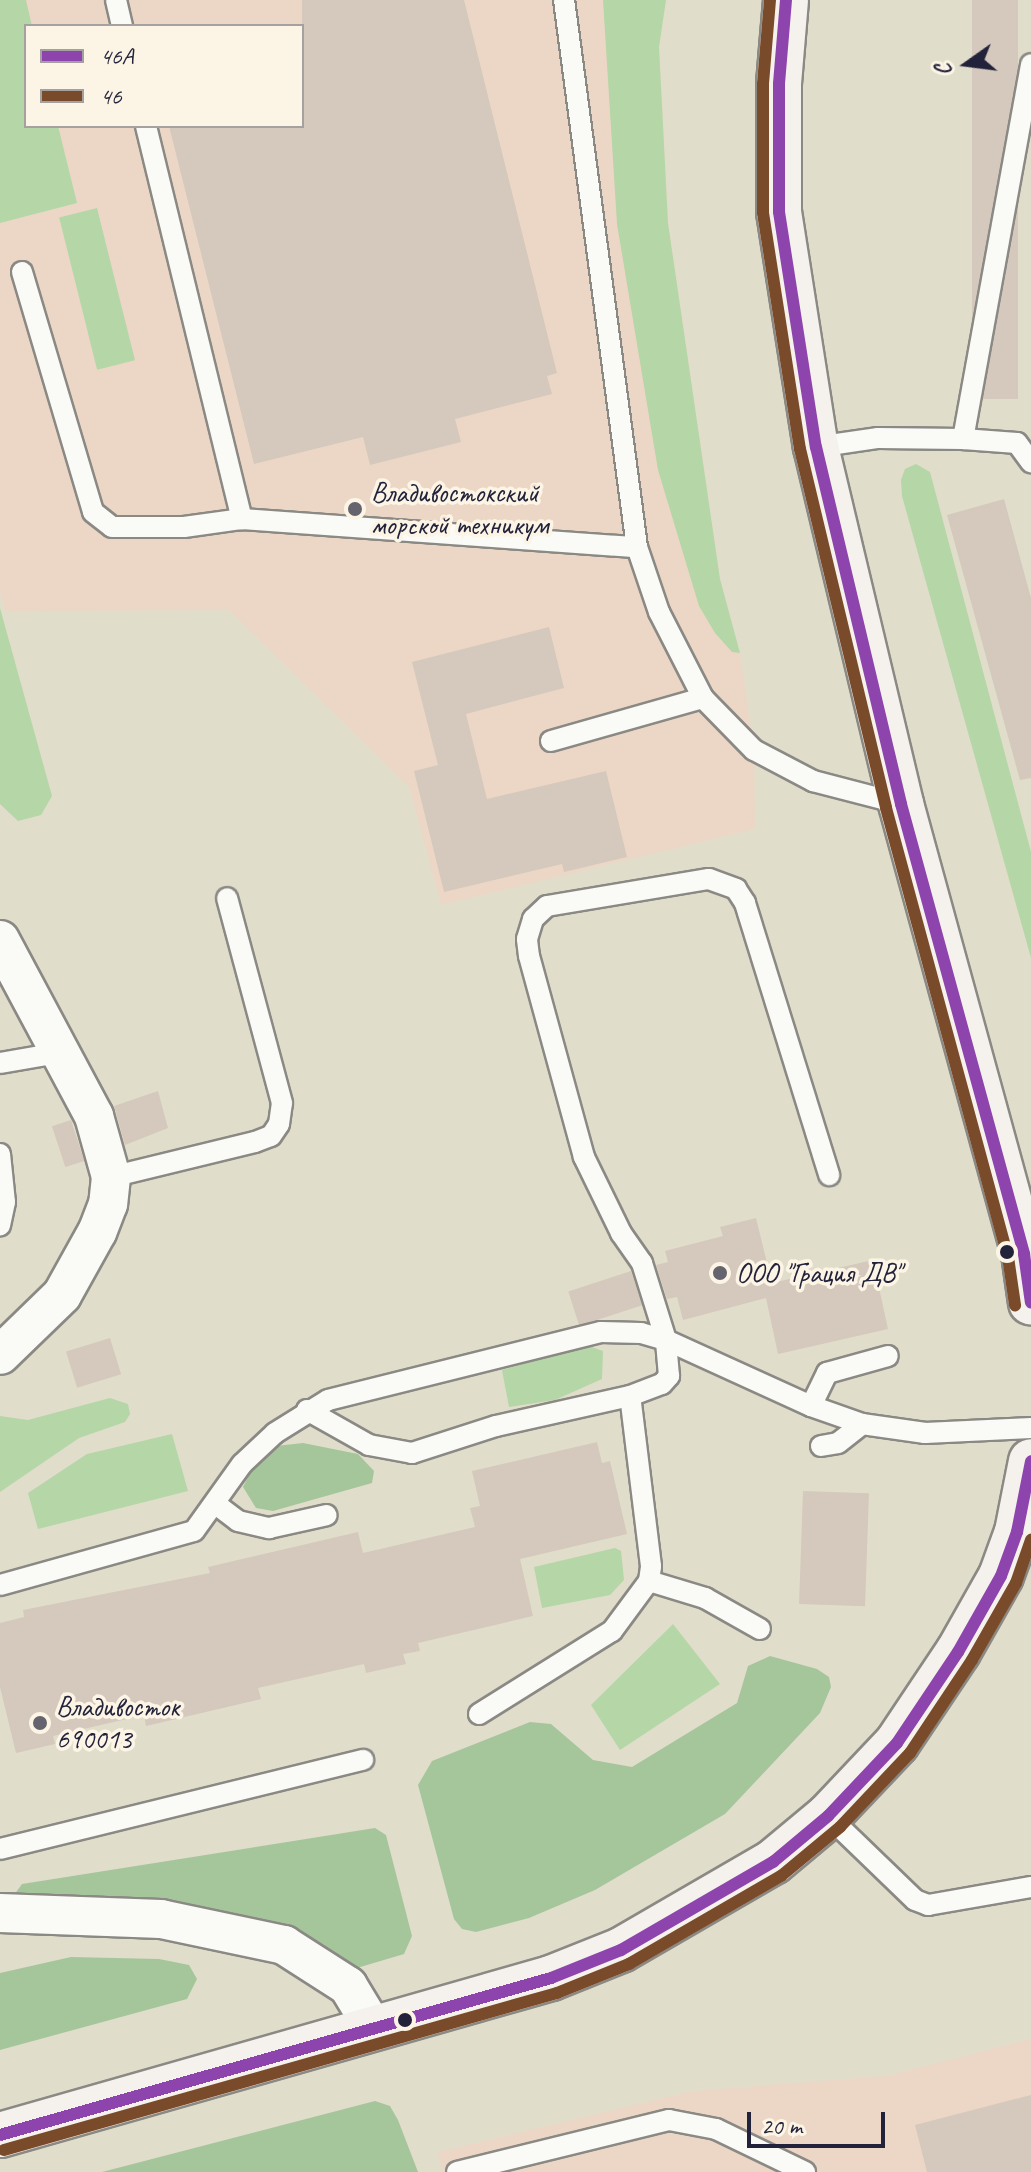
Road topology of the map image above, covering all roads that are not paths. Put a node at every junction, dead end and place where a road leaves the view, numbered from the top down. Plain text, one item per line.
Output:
1 (116, 0) edge
2 (564, 0) edge
3 (786, 0) edge
4 (122, 24) edge
5 (1031, 64) edge
6 (146, 128) edge
7 (22, 272) dead end
8 (963, 439) junction
9 (816, 447) junction
10 (1031, 462) edge
11 (242, 519) junction
12 (637, 547) junction
13 (703, 698) junction
14 (551, 741) dead end
15 (901, 804) junction
16 (227, 898) dead end
17 (0, 940) edge
18 (63, 1052) junction
19 (0, 1063) edge
20 (0, 1154) edge
21 (829, 1175) dead end
22 (111, 1177) junction
23 (0, 1225) edge
24 (1031, 1303) edge
25 (666, 1340) junction
26 (0, 1355) edge
27 (888, 1356) dead end
28 (630, 1396) junction
29 (811, 1406) junction
30 (307, 1410) junction
31 (862, 1424) junction
32 (1031, 1428) edge
33 (821, 1446) dead end
34 (1031, 1461) edge
35 (217, 1505) junction
36 (327, 1515) dead end
37 (1026, 1535) edge
38 (649, 1581) junction
39 (0, 1585) edge
40 (760, 1629) dead end
41 (479, 1714) dead end
42 (363, 1760) dead end
43 (828, 1816) junction
44 (0, 1849) edge
45 (1031, 1887) edge
46 (0, 1913) edge
47 (374, 2029) junction
48 (0, 2135) edge
49 (457, 2172) edge
50 (805, 2172) edge

1 - 4 lane
2 - 12 lane
3 - 9 street
5 - 8 lane
6 - 11 lane
7 - 11 lane
8 - 9 lane
8 - 10 lane
9 - 15 street
11 - 12 lane
12 - 13 lane
13 - 14 lane
13 - 15 lane
15 - 24 street
16 - 22 lane
17 - 18 street
18 - 19 lane
18 - 22 street
20 - 23 lane
21 - 25 lane
22 - 26 street
25 - 28 lane
25 - 29 lane
25 - 30 lane
27 - 29 lane
28 - 30 lane
28 - 38 lane
29 - 31 lane
30 - 35 lane
31 - 32 lane
31 - 33 lane
34 - 37 street
35 - 36 lane
35 - 39 lane
37 - 43 street
38 - 40 lane
38 - 41 lane
42 - 44 lane
43 - 45 lane
43 - 47 street
46 - 47 street
47 - 48 street
49 - 50 lane

